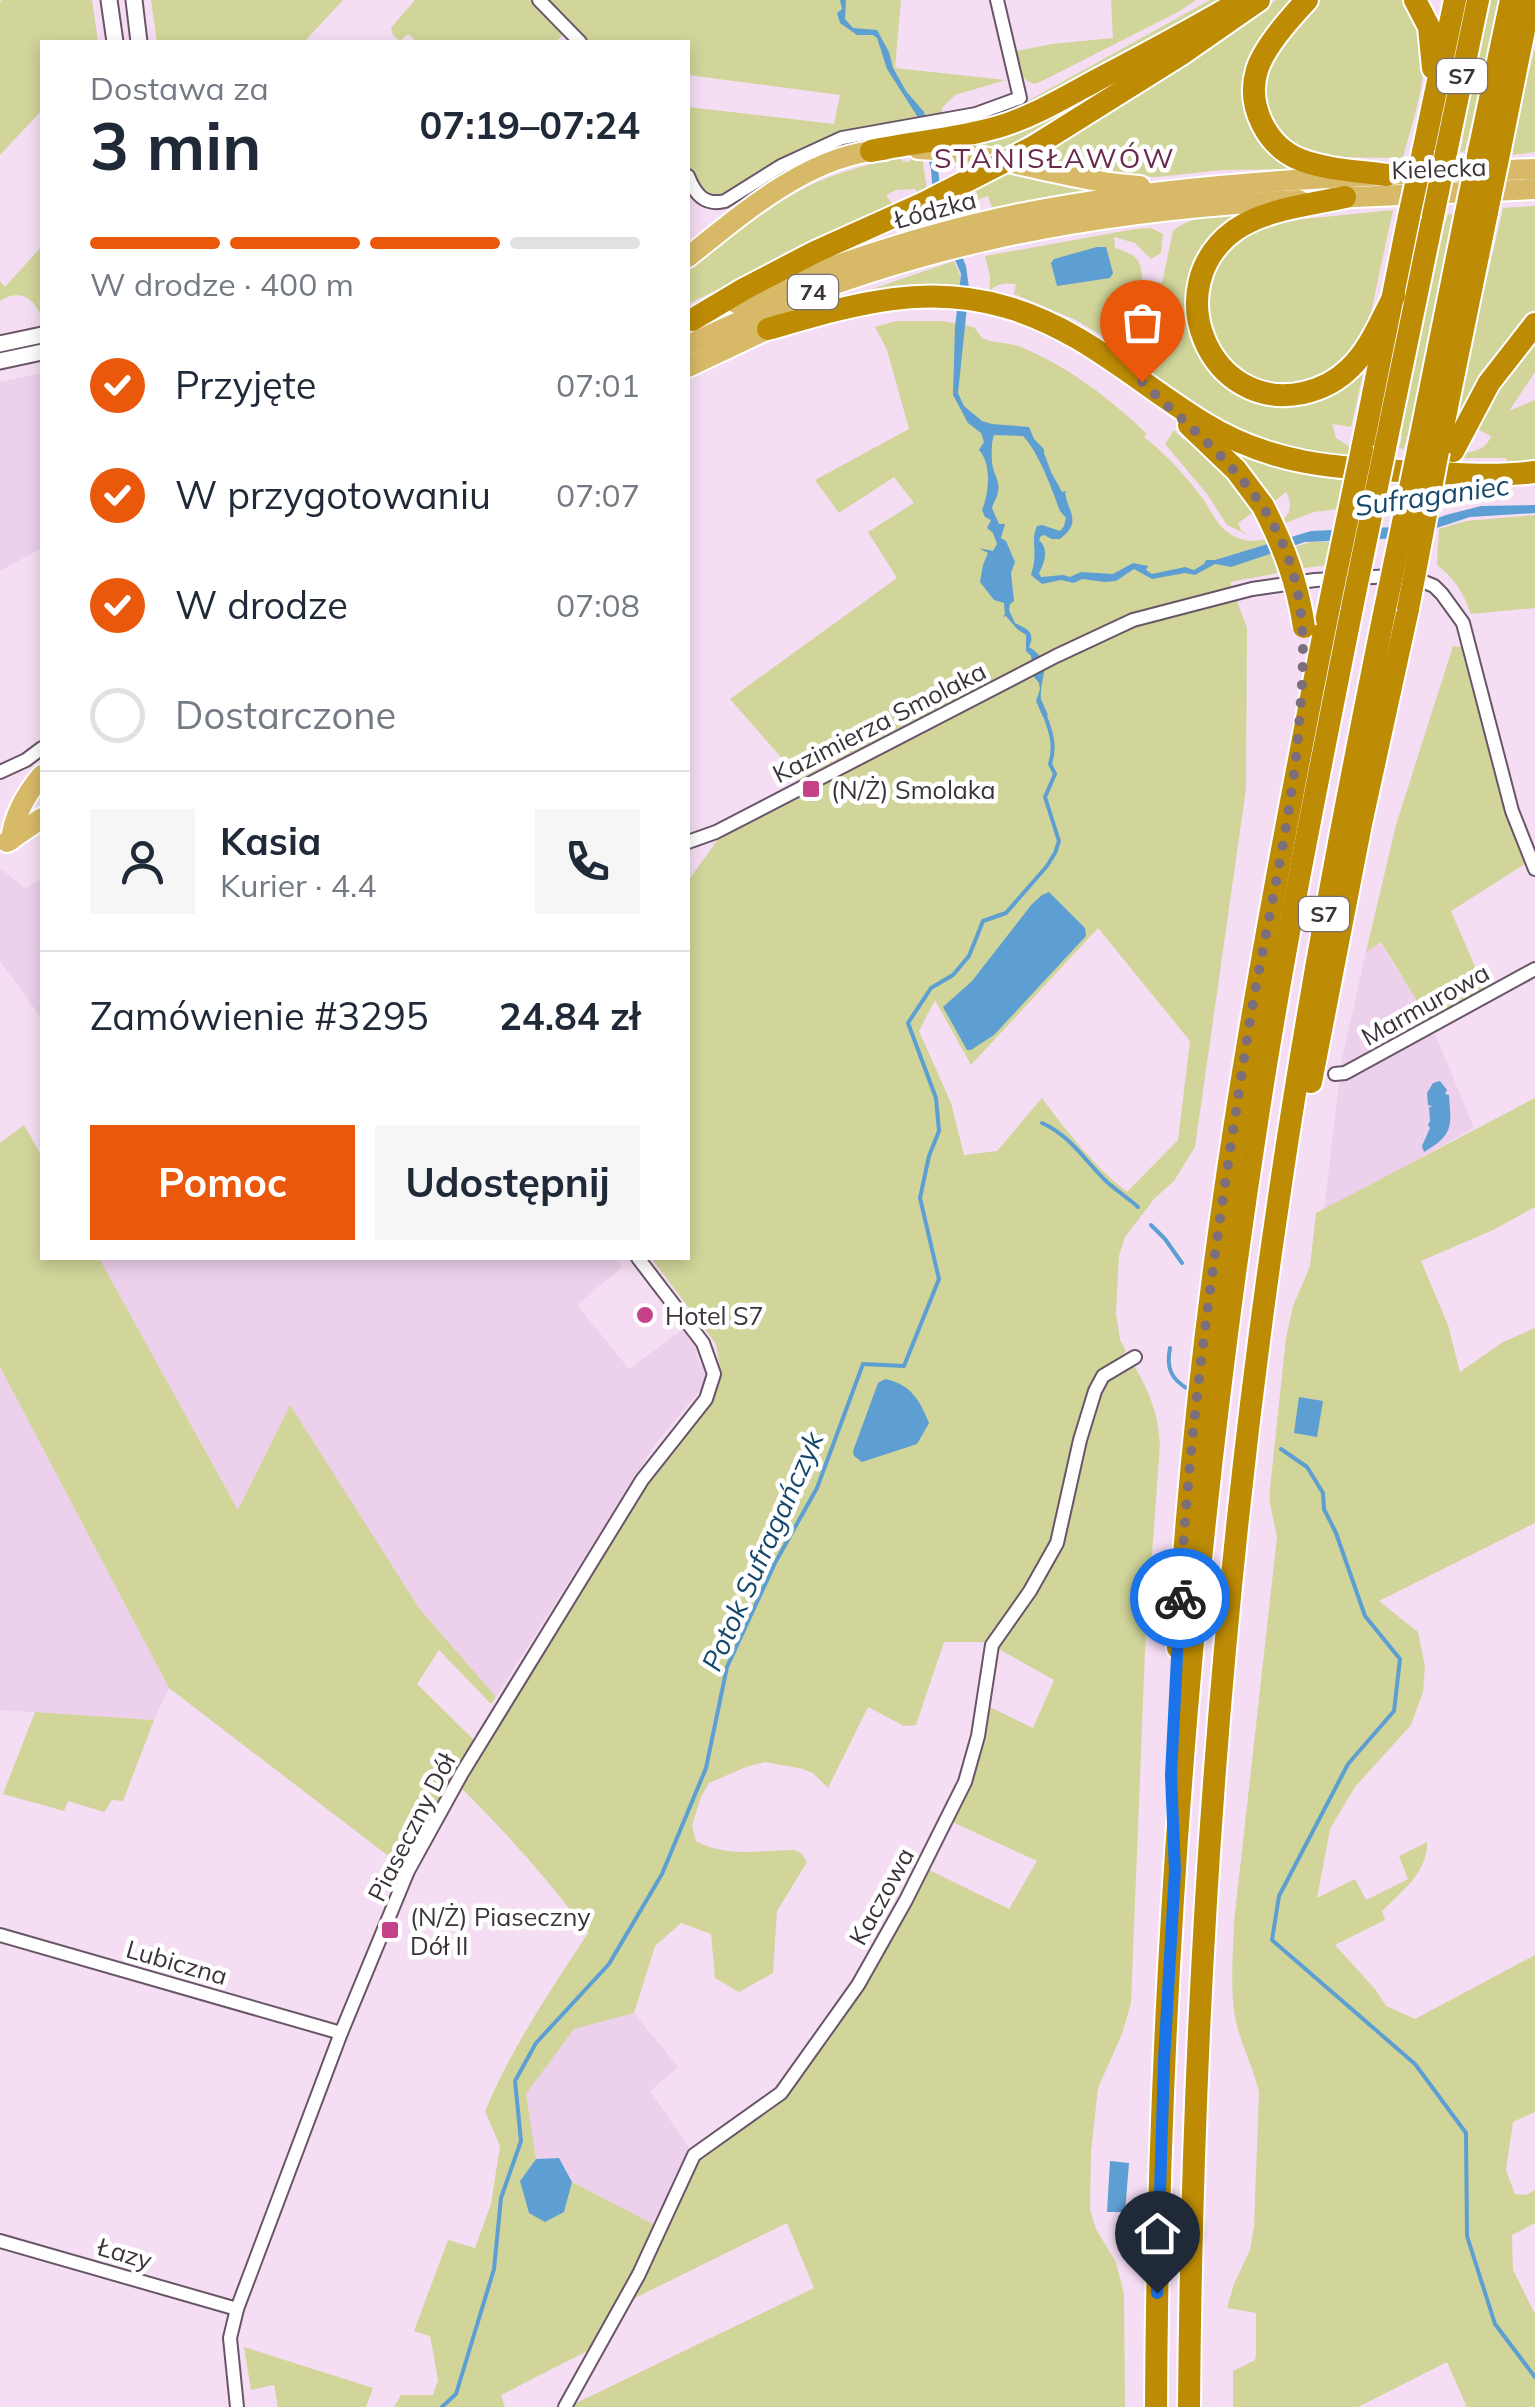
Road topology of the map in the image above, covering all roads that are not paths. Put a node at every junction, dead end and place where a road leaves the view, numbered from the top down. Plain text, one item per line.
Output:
1 (109, 0) edge
2 (134, 0) edge
3 (539, 0) edge
4 (997, 0) edge
5 (1242, 0) edge
6 (1259, 0) edge
7 (1307, 0) edge
8 (1415, 0) edge
9 (1455, 0) edge
10 (1478, 0) edge
11 (1510, 0) edge
12 (1530, 0) edge
13 (1535, 34) edge
14 (115, 40) edge
15 (139, 40) edge
16 (578, 40) edge
17 (1512, 88) junction
18 (1433, 104) junction
19 (954, 136) junction
20 (910, 139) junction
21 (1489, 150) junction
22 (870, 151) joint
23 (1435, 153) junction
24 (1535, 169) edge
25 (1386, 175) junction
26 (690, 182) edge
27 (1182, 188) junction
28 (1535, 189) edge
29 (1344, 197) junction
30 (989, 229) junction
31 (940, 241) junction
32 (690, 255) edge
33 (1394, 296) junction
34 (690, 322) edge
35 (1535, 324) edge
36 (768, 329) junction
37 (40, 335) edge
38 (0, 344) edge
39 (690, 345) edge
40 (40, 352) edge
41 (0, 360) edge
42 (690, 366) edge
43 (1142, 382) junction
44 (1374, 448) junction
45 (1436, 450) junction
46 (1535, 472) edge
47 (1340, 607) junction
48 (1396, 609) junction
49 (40, 750) edge
50 (1297, 767) junction
51 (0, 772) edge
52 (40, 778) edge
53 (39, 821) edge
54 (690, 841) edge
55 (6, 844) edge
56 (1535, 869) edge
57 (1535, 969) edge
58 (1335, 1074) dead end
59 (640, 1260) edge
60 (1135, 1358) dead end
61 (1175, 1871) junction
62 (0, 1935) edge
63 (341, 2032) junction
64 (0, 2241) edge
65 (237, 2309) junction
66 (237, 2407) edge
67 (565, 2407) edge
68 (1156, 2407) edge
69 (1189, 2407) edge

1 - 14 street
2 - 15 street
3 - 16 street
4 - 19 street
5 - 19 highway
6 - 34 highway, bridge
7 - 25 highway
8 - 18 highway
9 - 18 highway
10 - 23 highway, S7
11 - 21 highway, S7
12 - 17 highway
13 - 17 highway
17 - 21 highway
18 - 23 highway
19 - 20 highway
19 - 27 main road
20 - 22 highway
20 - 26 street
21 - 45 highway, S7, bridge
22 - 32 main road
23 - 33 highway, bridge
23 - 44 highway, S7, bridge
24 - 25 main road, Kielecka / 74
25 - 27 main road, Łódzka / 74
27 - 30 main road, Łódzka / 74
28 - 29 main road, Kielecka / 74
29 - 30 main road, Łódzka / 74
29 - 33 highway
30 - 31 main road, Łódzka / 74
31 - 34 main road, Łódzka / 74
31 - 36 main road, 74
31 - 39 main road, Łódzka / 74
33 - 44 highway
35 - 45 highway
36 - 42 main road, 74
36 - 43 highway
37 - 38 street
40 - 41 street
43 - 46 highway
43 - 50 highway, bridge
44 - 47 highway, S7, bridge
45 - 48 highway, S7, bridge
45 - 48 highway, bridge
47 - 50 highway
47 - 61 highway, S7
48 - 69 highway
49 - 51 street
50 - 61 highway
52 - 55 main road
53 - 55 main road
54 - 56 street, Kazimierza Smolaka
57 - 58 street, Marmurowa
59 - 63 street, Piaseczny Dół
60 - 67 street, Kaczowa
61 - 68 highway, S7
62 - 63 street, Lubiczna
63 - 65 street, Piaseczny Dół
64 - 65 street, Łazy
65 - 66 street, Piaseczny Dół

